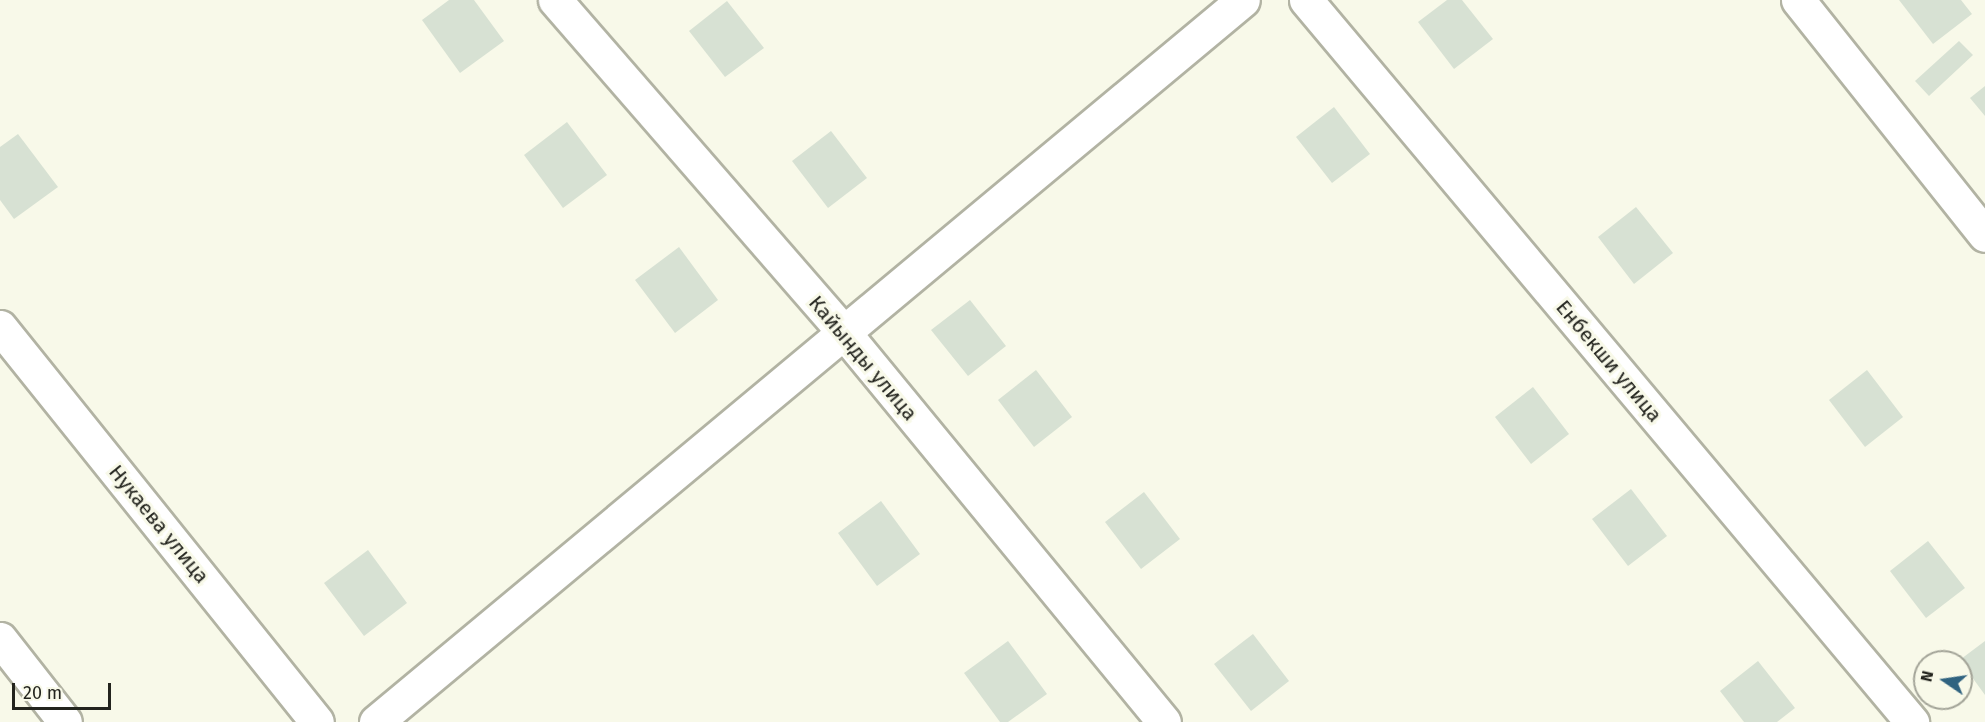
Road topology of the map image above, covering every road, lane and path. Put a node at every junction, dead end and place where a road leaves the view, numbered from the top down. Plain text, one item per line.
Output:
1 (555, 0) edge
2 (1243, 0) edge
3 (1306, 0) edge
4 (1798, 0) edge
5 (1985, 235) edge
6 (0, 327) edge
7 (844, 334) junction
8 (0, 639) edge
9 (65, 722) edge
10 (317, 722) edge
11 (376, 722) edge
12 (1164, 722) edge
13 (1912, 722) edge

1 - 7 street, Кайынды улица
2 - 7 street
3 - 13 street, Енбекши улица
4 - 5 street
6 - 10 street, Нукаева улица
7 - 11 street
7 - 12 street, Кайынды улица
8 - 9 street

